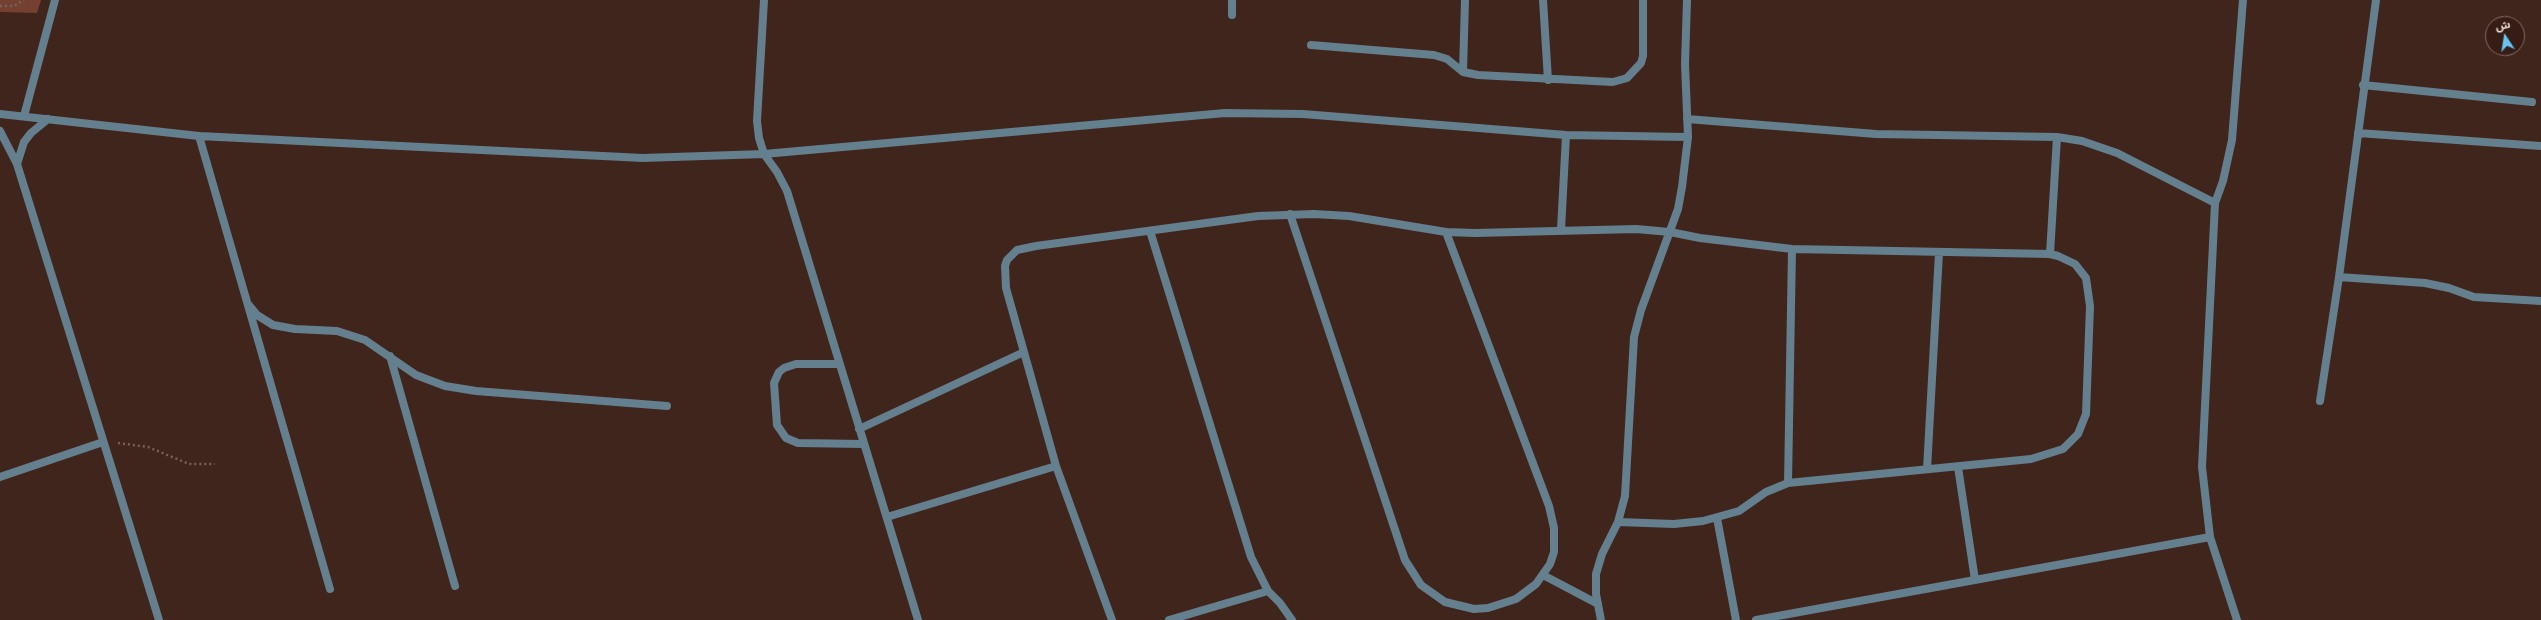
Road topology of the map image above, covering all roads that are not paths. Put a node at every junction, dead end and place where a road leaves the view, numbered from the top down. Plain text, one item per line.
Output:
1 (55, 0) edge
2 (764, 0) edge
3 (1232, 0) edge
4 (1465, 0) edge
5 (1543, 0) edge
6 (1643, 0) edge
7 (1687, 0) edge
8 (2243, 0) edge
9 (2376, 0) edge
10 (1232, 15) dead end
11 (1311, 45) dead end
12 (1463, 72) junction
13 (1548, 80) junction
14 (2363, 85) junction
15 (2532, 102) dead end
16 (0, 114) edge
17 (24, 116) junction
18 (48, 119) junction
19 (1687, 119) junction
20 (0, 130) edge
21 (2358, 133) junction
22 (1566, 135) junction
23 (199, 136) junction
24 (1688, 137) junction
25 (2057, 137) junction
26 (2541, 146) edge
27 (764, 154) junction
28 (17, 164) junction
29 (2215, 203) junction
30 (1290, 214) junction
31 (1561, 230) junction
32 (1150, 231) junction
33 (1446, 232) junction
34 (1670, 232) junction
35 (1792, 249) junction
36 (1939, 253) junction
37 (2050, 254) junction
38 (2339, 277) junction
39 (245, 300) junction
40 (2541, 301) edge
41 (1024, 352) junction
42 (390, 356) junction
43 (839, 364) junction
44 (2320, 401) dead end
45 (667, 406) dead end
46 (859, 429) junction
47 (103, 442) junction
48 (863, 444) junction
49 (1056, 466) junction
50 (1958, 467) junction
51 (1927, 469) junction
52 (0, 477) edge
53 (1788, 484) junction
54 (887, 517) junction
55 (1717, 518) junction
56 (1618, 522) junction
57 (2210, 537) junction
58 (1543, 575) junction
59 (1975, 580) junction
60 (455, 586) dead end
61 (330, 589) dead end
62 (1268, 591) junction
63 (1598, 604) junction
64 (159, 620) edge
65 (918, 620) edge
66 (1112, 620) edge
67 (1168, 620) edge
68 (1292, 620) edge
69 (1601, 620) edge
70 (1736, 620) edge
71 (1756, 620) edge
72 (2237, 620) edge

1 - 17 street
2 - 27 street
3 - 10 street
4 - 12 street
5 - 13 street
6 - 13 street
7 - 19 street
8 - 29 street
9 - 14 street
11 - 12 street
12 - 13 street
14 - 15 street
14 - 21 street
16 - 17 street
17 - 18 street
18 - 23 street
18 - 28 street
19 - 24 street
19 - 25 street
20 - 28 street
21 - 26 street
21 - 38 street
22 - 24 street
22 - 27 street
22 - 31 street
23 - 27 street
23 - 39 street
24 - 34 street
25 - 29 street
25 - 37 street
27 - 43 street
28 - 47 street
29 - 57 street
30 - 32 street
30 - 33 street
30 - 58 street
31 - 33 street
31 - 34 street
32 - 41 street
32 - 62 street
33 - 58 street
34 - 35 street
34 - 56 street
35 - 36 street
35 - 53 street
36 - 37 street
36 - 51 street
37 - 50 street
38 - 40 street
38 - 44 street
39 - 42 street
39 - 61 street
41 - 46 street
41 - 49 street
42 - 45 street
42 - 60 street
43 - 46 street
43 - 48 street
46 - 48 street
47 - 52 street
47 - 64 street
48 - 54 street
49 - 54 street
49 - 66 street
50 - 51 street
50 - 59 street
51 - 53 street
53 - 55 street
54 - 65 street
55 - 56 street
55 - 70 street
56 - 63 street
57 - 59 street
57 - 72 street
58 - 63 street
59 - 71 street
62 - 67 street
62 - 68 street
63 - 69 street

